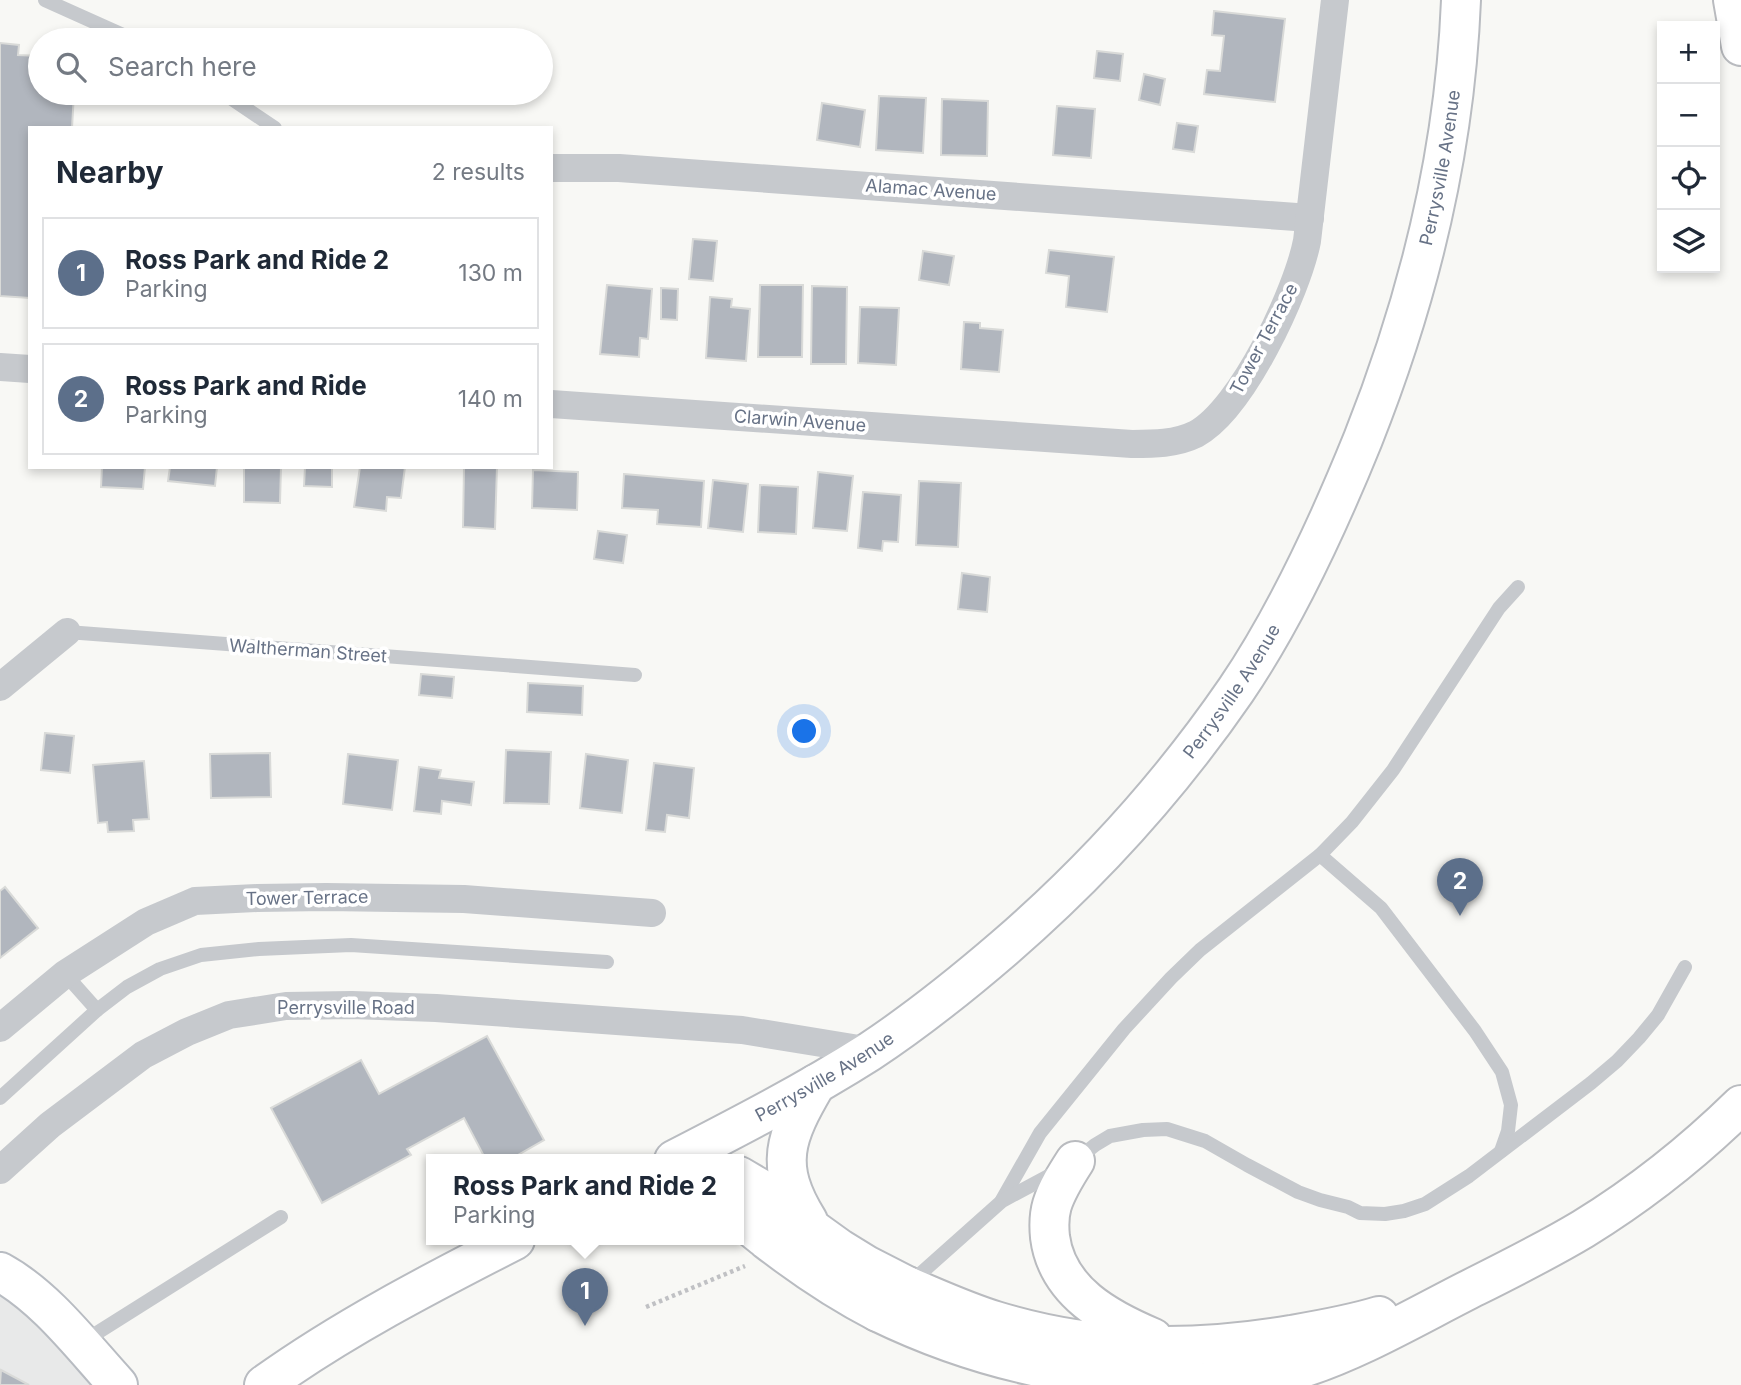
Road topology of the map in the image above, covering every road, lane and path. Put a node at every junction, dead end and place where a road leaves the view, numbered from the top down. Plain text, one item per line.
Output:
1 (45, 0) edge
2 (1335, 0) edge
3 (1461, 0) edge
4 (1733, 0) edge
5 (107, 28) edge
6 (1741, 47) edge
7 (241, 105) edge
8 (272, 126) edge
9 (553, 168) edge
10 (1310, 218) junction
11 (0, 367) edge
12 (28, 369) edge
13 (553, 404) edge
14 (1049, 438) joint
15 (1518, 587) dead end
16 (67, 632) joint
17 (635, 675) dead end
18 (0, 687) edge
19 (1320, 855) junction
20 (652, 913) dead end
21 (607, 962) dead end
22 (1685, 967) dead end
23 (65, 974) junction
24 (97, 1010) junction
25 (0, 1028) edge
26 (871, 1051) junction
27 (817, 1084) junction
28 (0, 1098) edge
29 (1741, 1105) edge
30 (1501, 1152) junction
31 (701, 1154) edge
32 (1074, 1161) junction
33 (0, 1170) edge
34 (744, 1179) edge
35 (1002, 1201) junction
36 (281, 1217) dead end
37 (744, 1221) edge
38 (815, 1231) junction
39 (506, 1245) edge
40 (782, 1251) junction
41 (0, 1272) edge
42 (1478, 1285) junction
43 (892, 1299) junction
44 (646, 1307) dead end
45 (80, 1343) junction
46 (1175, 1347) junction
47 (118, 1385) edge
48 (264, 1385) edge

1 - 5 lane
2 - 10 street, Tower Terrace
3 - 26 main road, Perrysville Avenue
4 - 6 main road
7 - 8 lane
9 - 10 street, Alamac Avenue
10 - 14 street, Tower Terrace
11 - 12 street
13 - 14 street, Clarwin Avenue
15 - 19 lane
16 - 17 lane, Waltherman Street
16 - 18 street, Waltherman Street
19 - 30 lane
19 - 35 lane
20 - 23 street, Tower Terrace
21 - 24 lane
22 - 30 lane
23 - 24 lane
23 - 25 street, Tower Terrace
24 - 28 lane
26 - 27 main road, Perrysville Avenue
26 - 33 street, Perrysville Road
27 - 31 main road, Perrysville Avenue
27 - 38 main road
29 - 42 main road
30 - 32 lane
32 - 35 lane
32 - 46 main road
34 - 38 main road
35 - 43 lane
36 - 45 lane
37 - 40 main road
38 - 43 main road
39 - 48 main road
40 - 43 main road
40 - 44 path
41 - 45 main road
42 - 43 main road
42 - 46 main road
43 - 46 main road
45 - 47 main road

